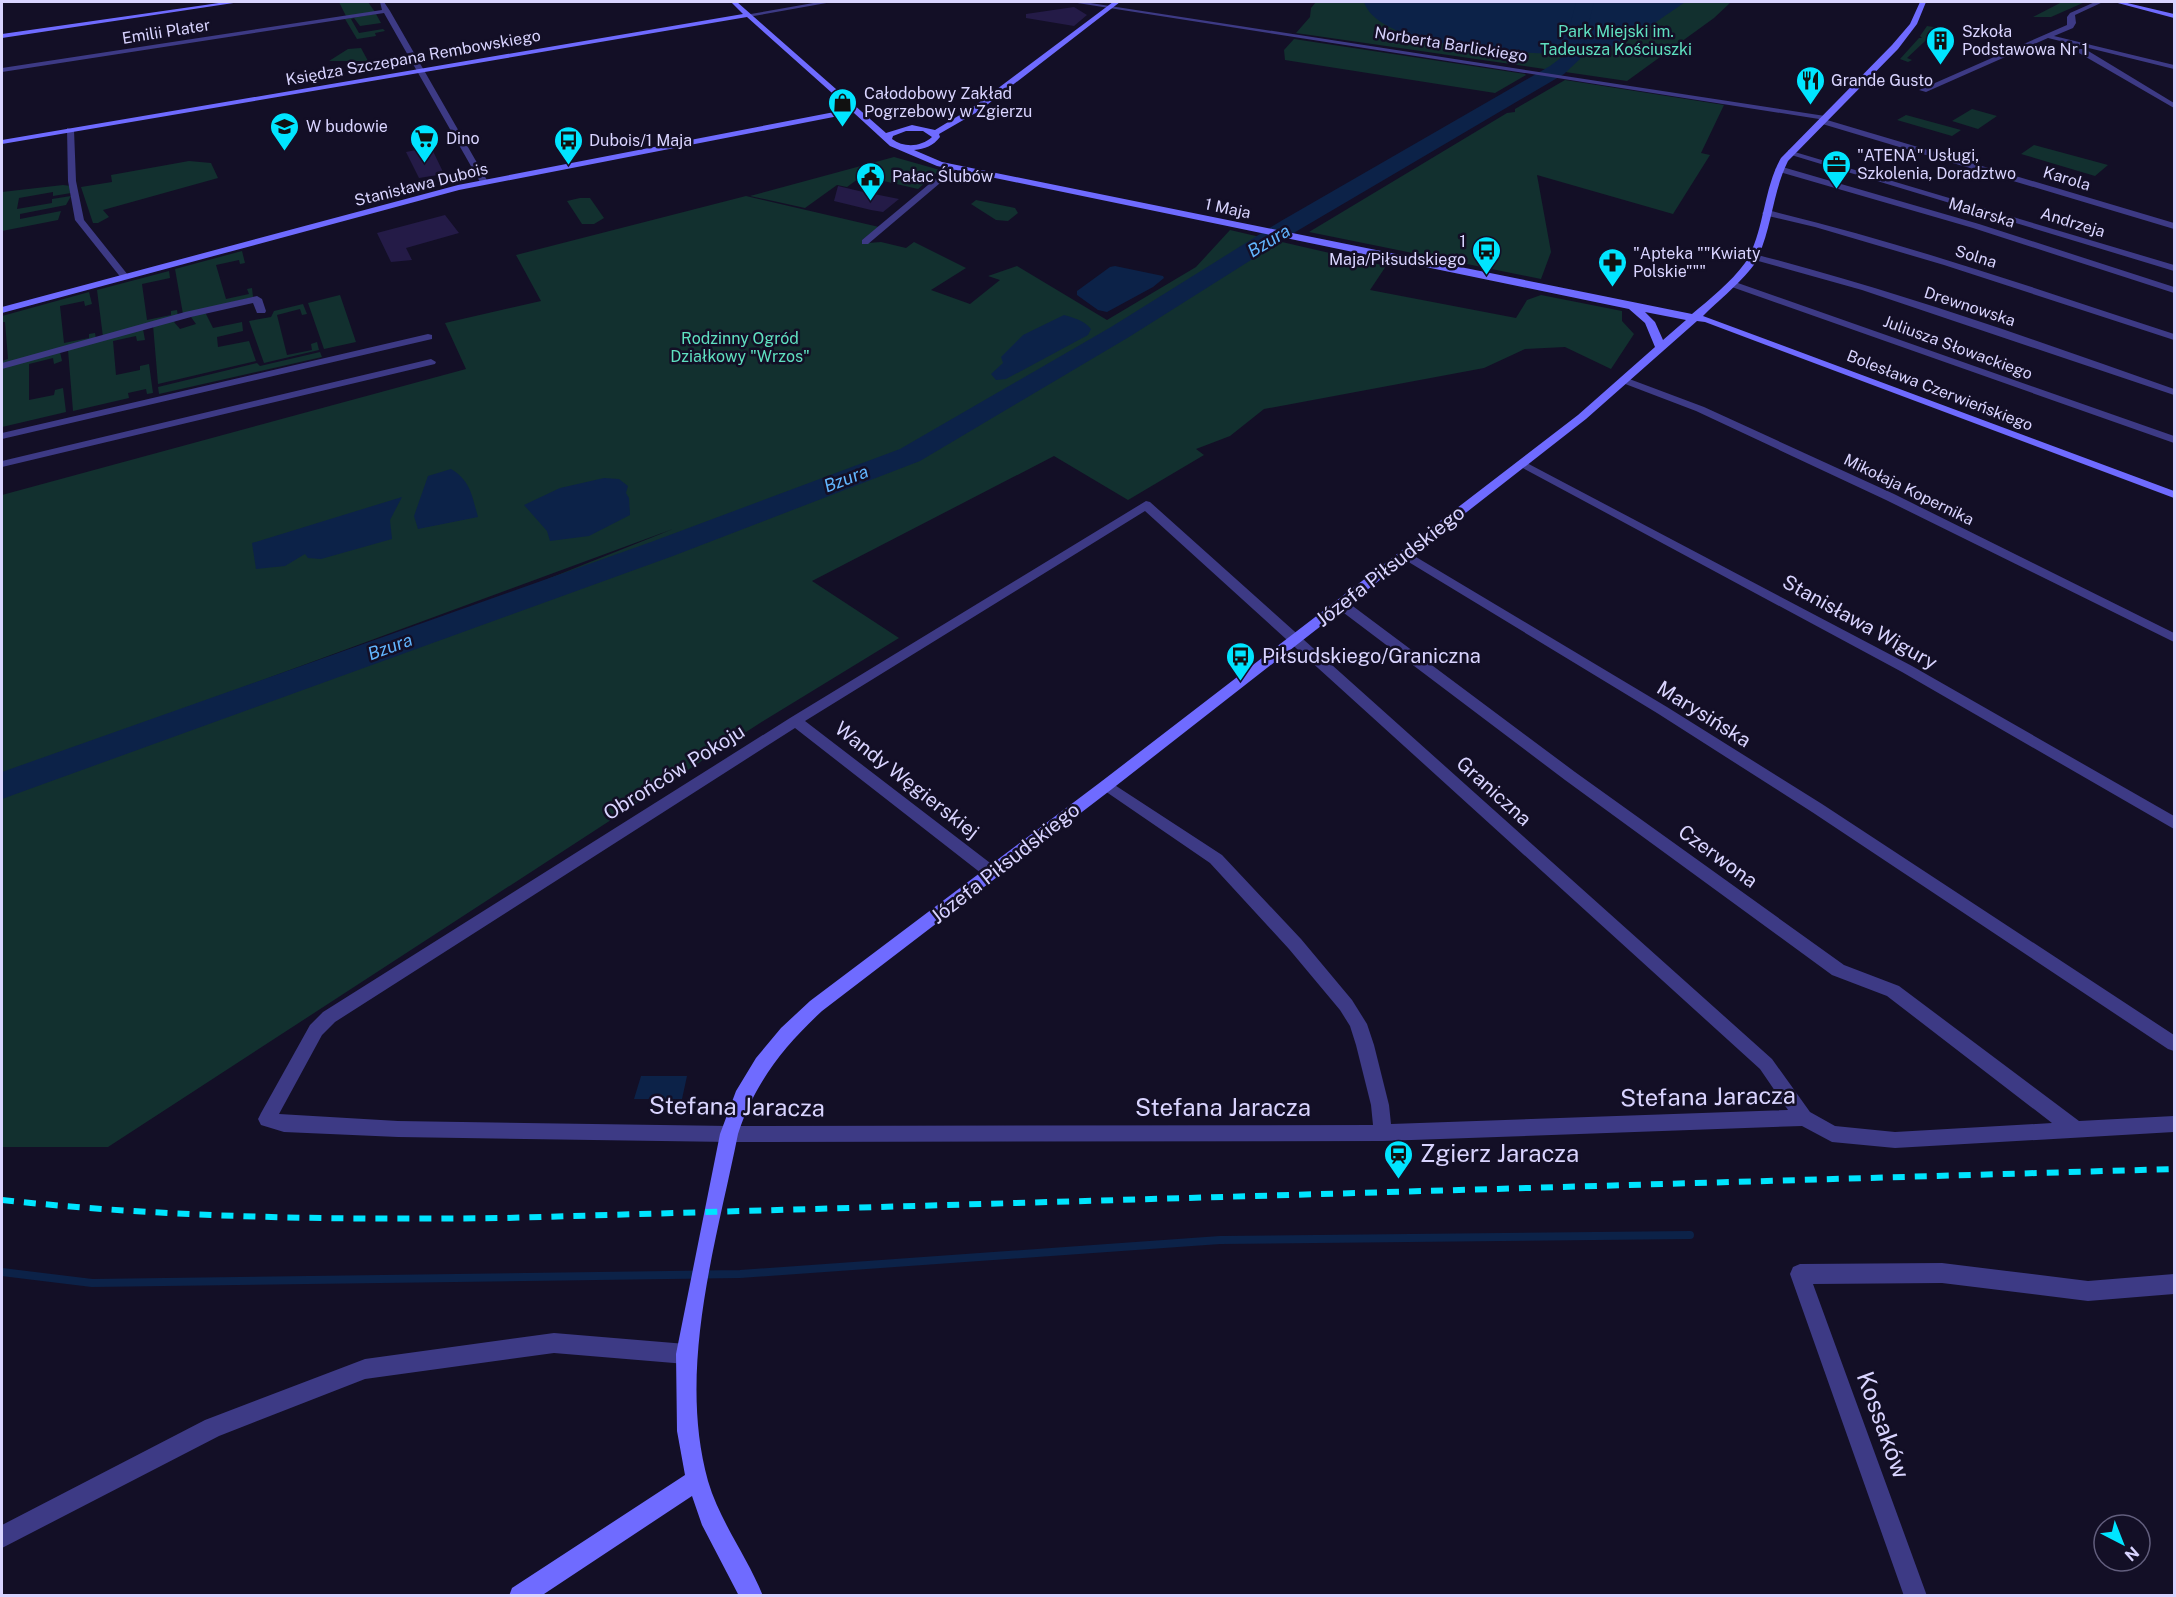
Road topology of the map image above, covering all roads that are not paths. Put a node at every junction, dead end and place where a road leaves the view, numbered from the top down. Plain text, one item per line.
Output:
1 (237, 2) edge
2 (381, 2) edge
3 (734, 2) edge
4 (829, 2) edge
5 (1075, 2) edge
6 (1117, 2) edge
7 (1923, 2) edge
8 (2100, 2) edge
9 (2117, 2) edge
10 (215, 3) edge
11 (1109, 8) junction
12 (387, 11) junction
13 (748, 15) junction
14 (1098, 16) junction
15 (2175, 16) edge
16 (2, 36) edge
17 (2047, 36) junction
18 (2078, 45) junction
19 (2175, 67) edge
20 (2, 70) edge
21 (421, 71) junction
22 (1923, 90) dead end
23 (2174, 105) edge
24 (854, 111) junction
25 (1823, 119) junction
26 (70, 130) junction
27 (898, 130) junction
28 (932, 132) junction
29 (887, 138) junction
30 (2, 142) edge
31 (898, 146) junction
32 (918, 147) junction
33 (1791, 152) junction
34 (934, 162) junction
35 (955, 167) junction
36 (1779, 169) junction
37 (484, 182) junction
38 (1767, 213) junction
39 (2175, 214) edge
40 (2170, 225) edge
41 (864, 242) dead end
42 (1754, 257) junction
43 (2175, 268) edge
44 (125, 277) junction
45 (1732, 284) junction
46 (2175, 290) edge
47 (1630, 305) junction
48 (2, 310) edge
49 (261, 311) dead end
50 (1693, 318) junction
51 (428, 337) dead end
52 (2175, 337) edge
53 (1660, 346) junction
54 (431, 362) dead end
55 (2, 366) edge
56 (1624, 380) junction
57 (2175, 392) edge
58 (2, 436) edge
59 (2175, 440) edge
60 (2, 464) edge
61 (1523, 464) junction
62 (2175, 495) edge
63 (1146, 505) joint
64 (1406, 555) junction
65 (1341, 604) junction
66 (2175, 638) edge
67 (1295, 640) junction
68 (795, 721) junction
69 (1107, 785) junction
70 (2175, 823) edge
71 (992, 873) junction
72 (2175, 1044) edge
73 (1804, 1118) junction
74 (267, 1119) joint
75 (2175, 1125) edge
76 (2076, 1130) junction
77 (1383, 1133) junction
78 (729, 1134) junction
79 (2175, 1284) edge
80 (686, 1354) junction
81 (697, 1480) junction
82 (2, 1537) edge
83 (520, 1596) edge
84 (752, 1596) edge
85 (1916, 1596) edge

1 - 10 street
2 - 12 street
3 - 13 street
4 - 13 street, Księdza Szczepana Rembowskiego
5 - 11 street, Norberta Barlickiego
5 - 14 street
6 - 11 street
7 - 25 street, Józefa Piłsudskiego
8 - 17 street
9 - 15 street
10 - 16 street
11 - 14 street
11 - 25 street, Norberta Barlickiego
12 - 20 street, Emilii Plater
12 - 21 street
13 - 21 street, Księdza Szczepana Rembowskiego
13 - 24 street
14 - 28 street
17 - 18 street
17 - 22 street
18 - 19 street
18 - 23 street
21 - 26 street, Księdza Szczepana Rembowskiego
21 - 37 street
24 - 27 street
24 - 29 street
24 - 37 street, Stanisława Dubois
25 - 33 street, Józefa Piłsudskiego
25 - 40 street, Karola
26 - 30 street, Księdza Szczepana Rembowskiego
26 - 44 street
27 - 28 street
27 - 29 street
28 - 32 street
29 - 31 street, 1 Maja
31 - 32 street
31 - 34 street, 1 Maja
32 - 34 street, 1 Maja
33 - 36 street, Józefa Piłsudskiego
33 - 43 street, Andrzeja
34 - 35 street, 1 Maja
35 - 41 street
35 - 47 street, 1 Maja
36 - 38 street, Józefa Piłsudskiego
36 - 46 street, Malarska
37 - 44 street, Stanisława Dubois
38 - 42 street, Józefa Piłsudskiego
38 - 52 street, Solna
39 - 40 street
42 - 45 street, Józefa Piłsudskiego
42 - 57 street, Drewnowska
44 - 48 street, Stanisława Dubois
45 - 50 street, Józefa Piłsudskiego
45 - 59 street, Juliusza Słowackiego
47 - 50 street, 1 Maja
47 - 53 street
49 - 55 street
50 - 53 street, Józefa Piłsudskiego
50 - 62 street, Bolesława Czerwieńskiego
51 - 58 street
53 - 56 street, Józefa Piłsudskiego
54 - 60 street
56 - 61 street, Józefa Piłsudskiego
56 - 66 street, Mikołaja Kopernika
61 - 64 street, Józefa Piłsudskiego
61 - 70 street, Stanisława Wigury
63 - 67 street, Graniczna
63 - 68 street, Obrońców Pokoju
64 - 65 street, Józefa Piłsudskiego
64 - 72 street, Marysińska
65 - 67 street, Józefa Piłsudskiego
65 - 76 street, Czerwona
67 - 69 street, Józefa Piłsudskiego
67 - 73 street, Graniczna
68 - 71 street, Wandy Węgierskiej
68 - 74 street, Obrońców Pokoju
69 - 71 street, Józefa Piłsudskiego
69 - 77 street
71 - 78 street, Józefa Piłsudskiego
73 - 76 street, Stefana Jaracza
73 - 77 street, Stefana Jaracza
74 - 78 street, Stefana Jaracza
75 - 76 street, Stefana Jaracza
77 - 78 street, Stefana Jaracza
78 - 80 street, Józefa Piłsudskiego
79 - 85 street, Kossaków
80 - 81 street, Józefa Piłsudskiego
80 - 82 street
81 - 83 street
81 - 84 street, Józefa Piłsudskiego

